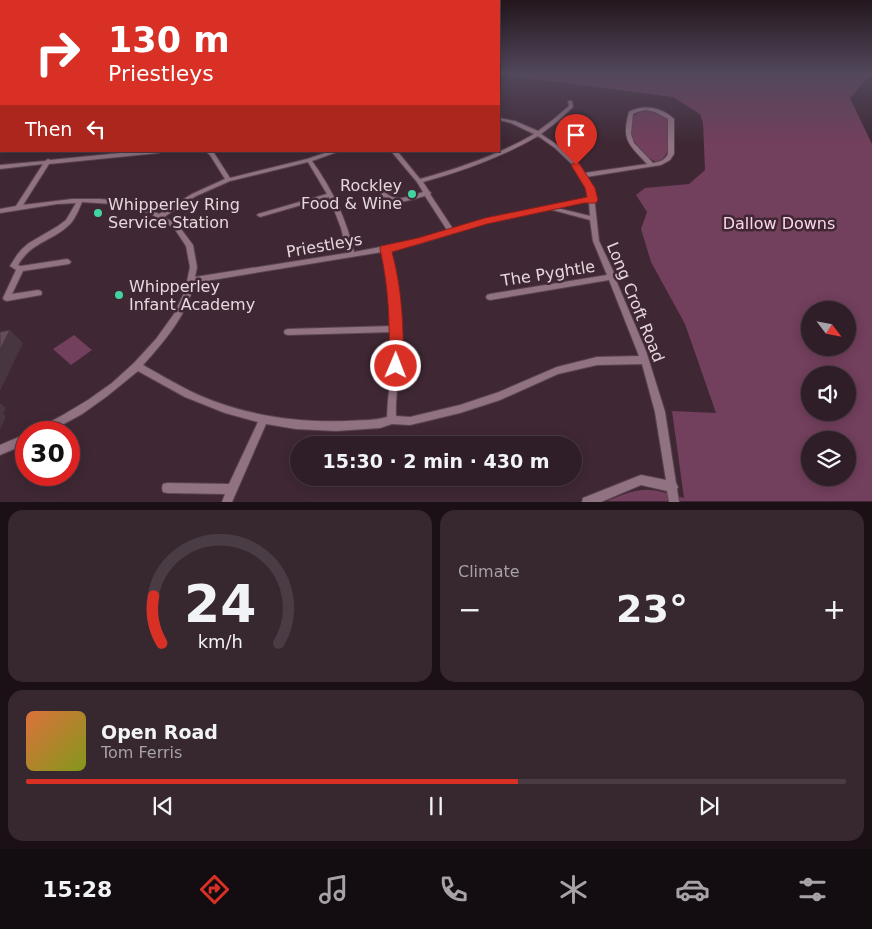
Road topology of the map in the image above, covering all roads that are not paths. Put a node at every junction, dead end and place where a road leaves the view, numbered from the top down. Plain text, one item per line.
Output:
1 (570, 102) dead end
2 (500, 119) edge
3 (537, 133) junction
4 (144, 152) edge
5 (209, 152) edge
6 (334, 152) edge
7 (395, 152) edge
8 (309, 160) junction
9 (48, 161) junction
10 (651, 164) junction
11 (0, 168) edge
12 (584, 175) junction
13 (228, 180) junction
14 (419, 180) junction
15 (428, 193) junction
16 (384, 194) dead end
17 (331, 195) junction
18 (592, 200) junction
19 (80, 201) junction
20 (545, 208) junction
21 (18, 209) junction
22 (0, 211) edge
23 (162, 215) junction
24 (260, 215) dead end
25 (594, 219) junction
26 (451, 231) junction
27 (385, 249) junction
28 (351, 254) junction
29 (67, 262) dead end
30 (20, 269) junction
31 (612, 276) junction
32 (193, 280) junction
33 (38, 293) dead end
34 (490, 297) dead end
35 (397, 329) junction
36 (288, 332) dead end
37 (644, 360) junction
38 (136, 366) junction
39 (264, 420) junction
40 (392, 420) junction
41 (59, 421) edge
42 (15, 444) edge
43 (0, 450) edge
44 (673, 487) junction
45 (166, 488) dead end
46 (232, 489) junction
47 (227, 502) edge
48 (587, 502) edge
49 (674, 502) edge

1 - 3 street
2 - 3 street, Long Croft Road
3 - 12 street, Long Croft Road
3 - 14 street
4 - 9 street
5 - 13 street
6 - 8 street
7 - 14 street
8 - 13 street
8 - 17 street
9 - 11 street
9 - 21 street
10 - 10 street
10 - 12 street
12 - 18 street, Long Croft Road
13 - 23 street
14 - 15 street
15 - 16 street
15 - 26 street
17 - 24 street
17 - 28 street
18 - 20 street, Priestleys
18 - 25 street, Long Croft Road
19 - 21 street
19 - 23 street
19 - 30 street
20 - 25 street, Priestleys
20 - 26 street, Priestleys
21 - 22 street
23 - 32 street
25 - 31 street, Long Croft Road
26 - 27 street, Priestleys
27 - 28 street, Priestleys
27 - 35 street
28 - 32 street, Priestleys
29 - 30 street
30 - 33 street
31 - 34 street, The Pyghtle
31 - 37 street, Long Croft Road
32 - 38 street
35 - 36 street
35 - 40 street
37 - 40 street
37 - 44 street, Long Croft Road
38 - 39 street
38 - 41 street
39 - 40 street
39 - 46 street
42 - 43 street
44 - 48 street
44 - 49 street, Long Croft Road
45 - 46 street
46 - 47 street

